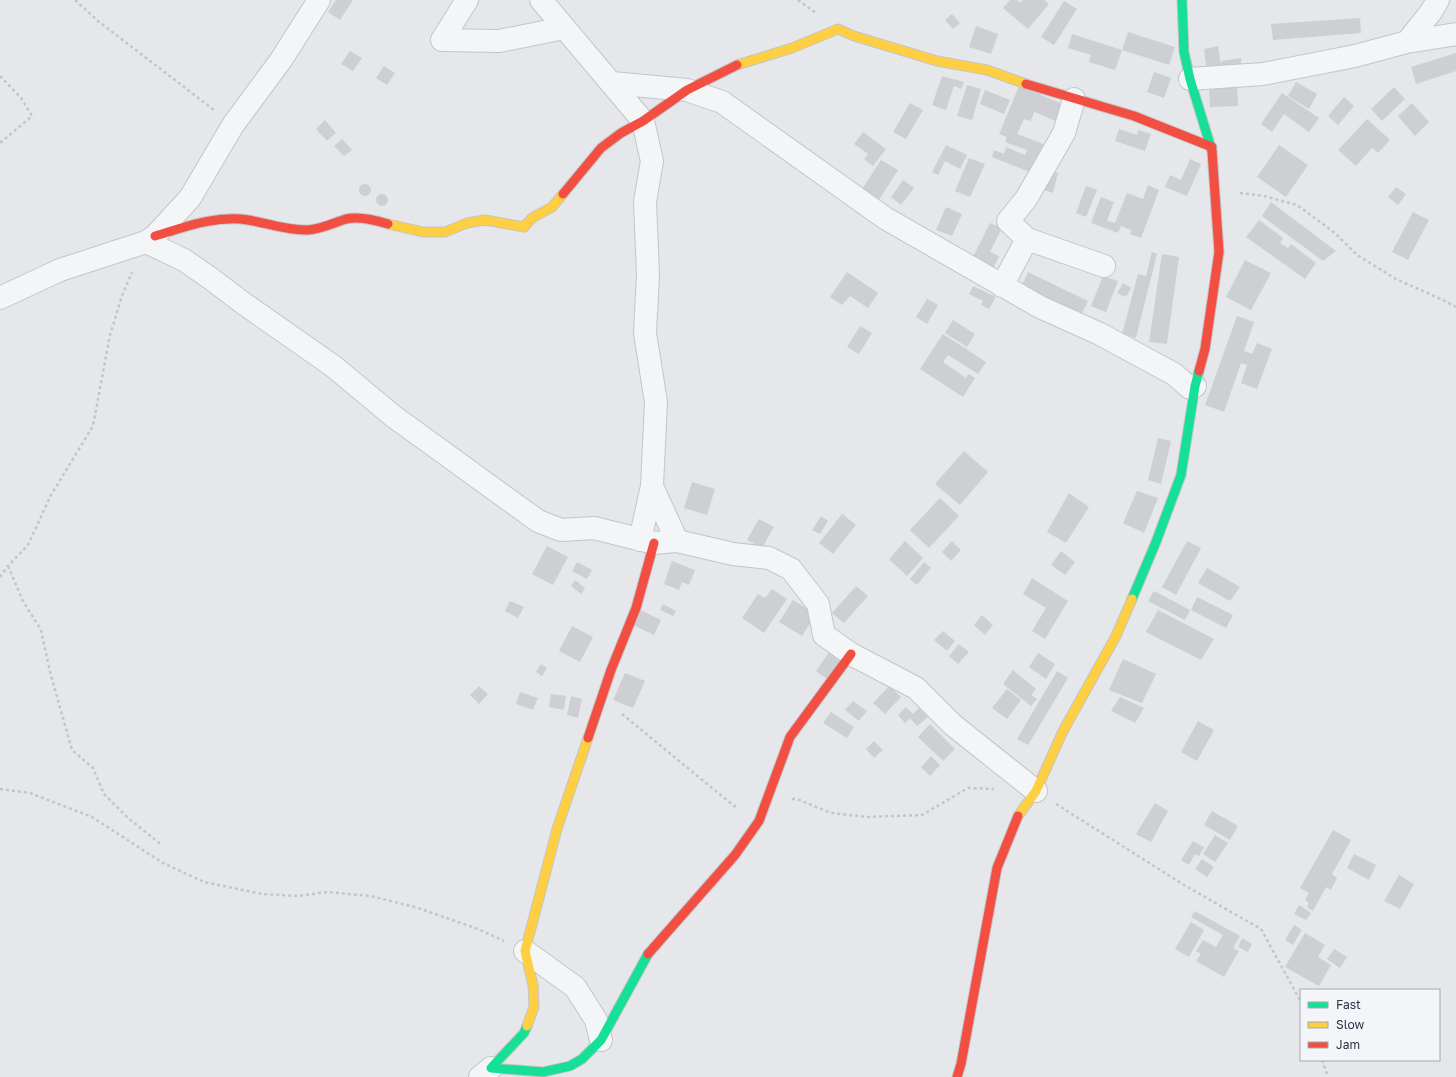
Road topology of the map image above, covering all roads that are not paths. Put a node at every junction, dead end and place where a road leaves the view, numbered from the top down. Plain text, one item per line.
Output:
1 (319, 0) edge
2 (467, 0) edge
3 (541, 0) edge
4 (1182, 0) edge
5 (1438, 0) edge
6 (564, 28) junction
7 (1456, 34) edge
8 (1407, 42) junction
9 (1190, 79) junction
10 (612, 83) junction
11 (687, 90) junction
12 (1074, 99) junction
13 (644, 121) junction
14 (1212, 147) junction
15 (151, 239) junction
16 (1027, 239) junction
17 (1104, 266) dead end
18 (1002, 286) junction
19 (0, 298) edge
20 (1195, 386) junction
21 (652, 486) junction
22 (647, 541) junction
23 (677, 541) junction
24 (851, 654) junction
25 (1036, 791) junction
26 (525, 951) junction
27 (601, 1040) junction
28 (486, 1073) edge
29 (547, 1075) edge
30 (956, 1077) edge

1 - 15 street
2 - 6 street
3 - 6 street
4 - 9 street
5 - 8 street
6 - 10 street
7 - 8 street
8 - 9 street
9 - 14 street
10 - 11 street
10 - 13 street
11 - 12 street
11 - 13 street
11 - 18 street
12 - 14 street
12 - 16 street
13 - 15 street
13 - 21 street
14 - 20 street
15 - 19 street
15 - 22 street
16 - 17 street
16 - 18 street
18 - 20 street
20 - 25 street
21 - 22 street
21 - 23 street
22 - 23 street
22 - 26 street
23 - 24 street
24 - 25 street
24 - 27 street
25 - 30 street
26 - 27 street
26 - 28 street
27 - 29 street
28 - 29 street

